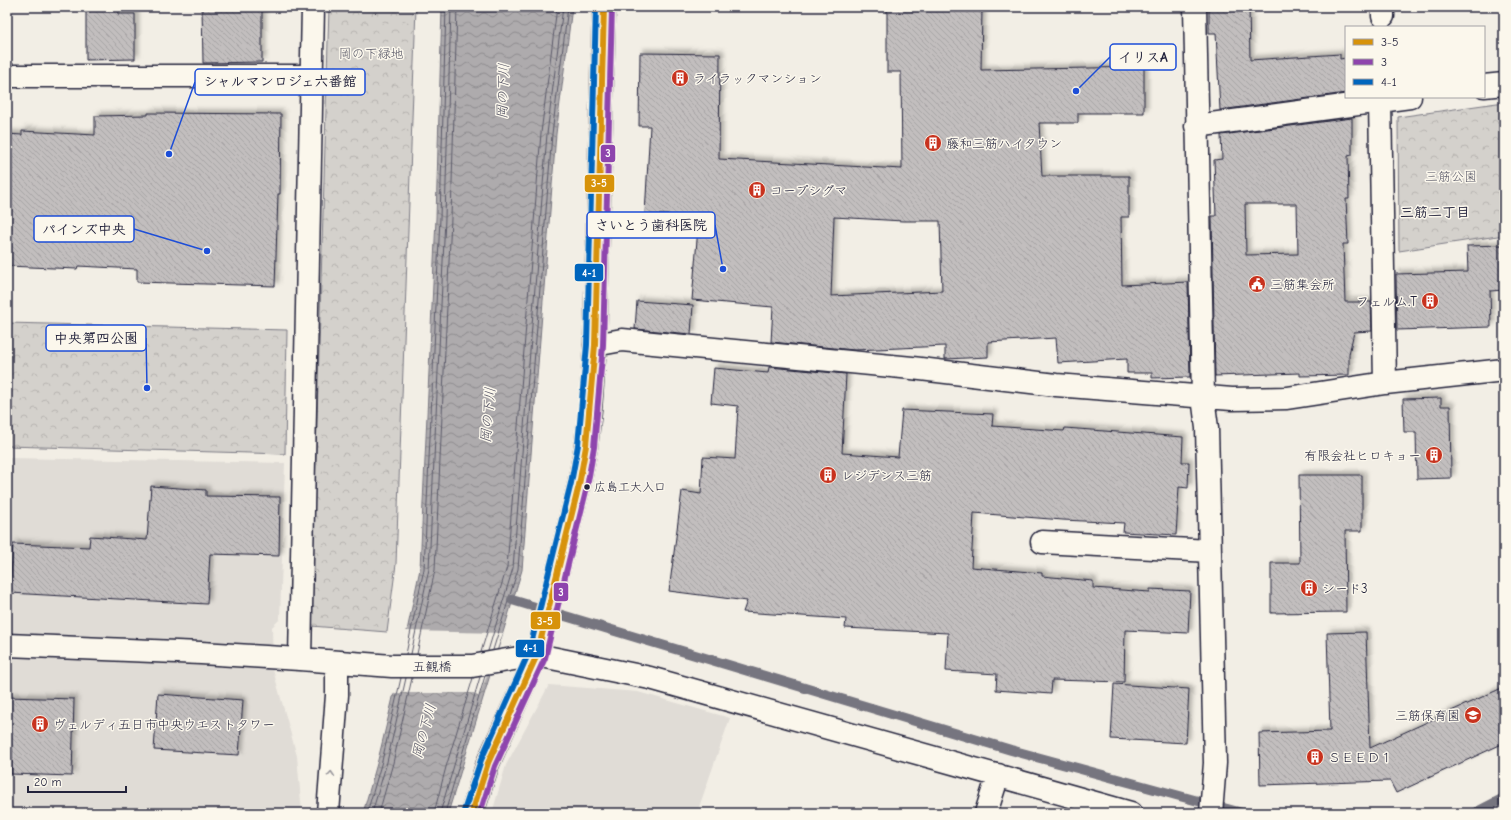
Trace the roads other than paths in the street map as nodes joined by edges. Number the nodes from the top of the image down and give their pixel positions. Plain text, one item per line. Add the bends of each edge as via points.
1 (313, 7) edge
2 (604, 7) edge
3 (1195, 7) edge
4 (7, 76) edge
5 (311, 76) junction
6 (1504, 84) edge
7 (1485, 86) edge
8 (1402, 98) edge
9 (1380, 101) junction
10 (1196, 126) junction
11 (595, 345) junction
12 (1504, 370) edge
13 (1385, 383) junction
14 (1203, 397) junction
15 (1042, 542) dead end
16 (1210, 551) junction
17 (7, 645) edge
18 (537, 655) junction
19 (300, 659) junction
20 (337, 662) junction
21 (998, 775) junction
22 (1078, 806) edge
23 (328, 813) edge
24 (472, 813) edge
25 (986, 813) edge
26 (1131, 813) edge
27 (1211, 813) edge

1 - 5 street
2 - 11 street
3 - 10 street
4 - 5 street
5 - 19 street
6 - 7 street
8 - 9 street
9 - 10 street
9 - 13 street
10 - 14 street
11 - 14 street via 622,340 912,368 1056,385
11 - 18 street via 590,410 579,485
12 - 13 street
13 - 14 street via 1287,398
14 - 16 street via 1207,428
15 - 16 street
16 - 27 street via 1215,763
17 - 19 street, 五観橋
18 - 20 street, 五観橋 via 472,666 392,666
18 - 21 street via 650,678
18 - 24 street via 488,763
19 - 20 street, 五観橋
23 -> 20 street
21 - 22 street
21 - 25 street
22 - 26 street

